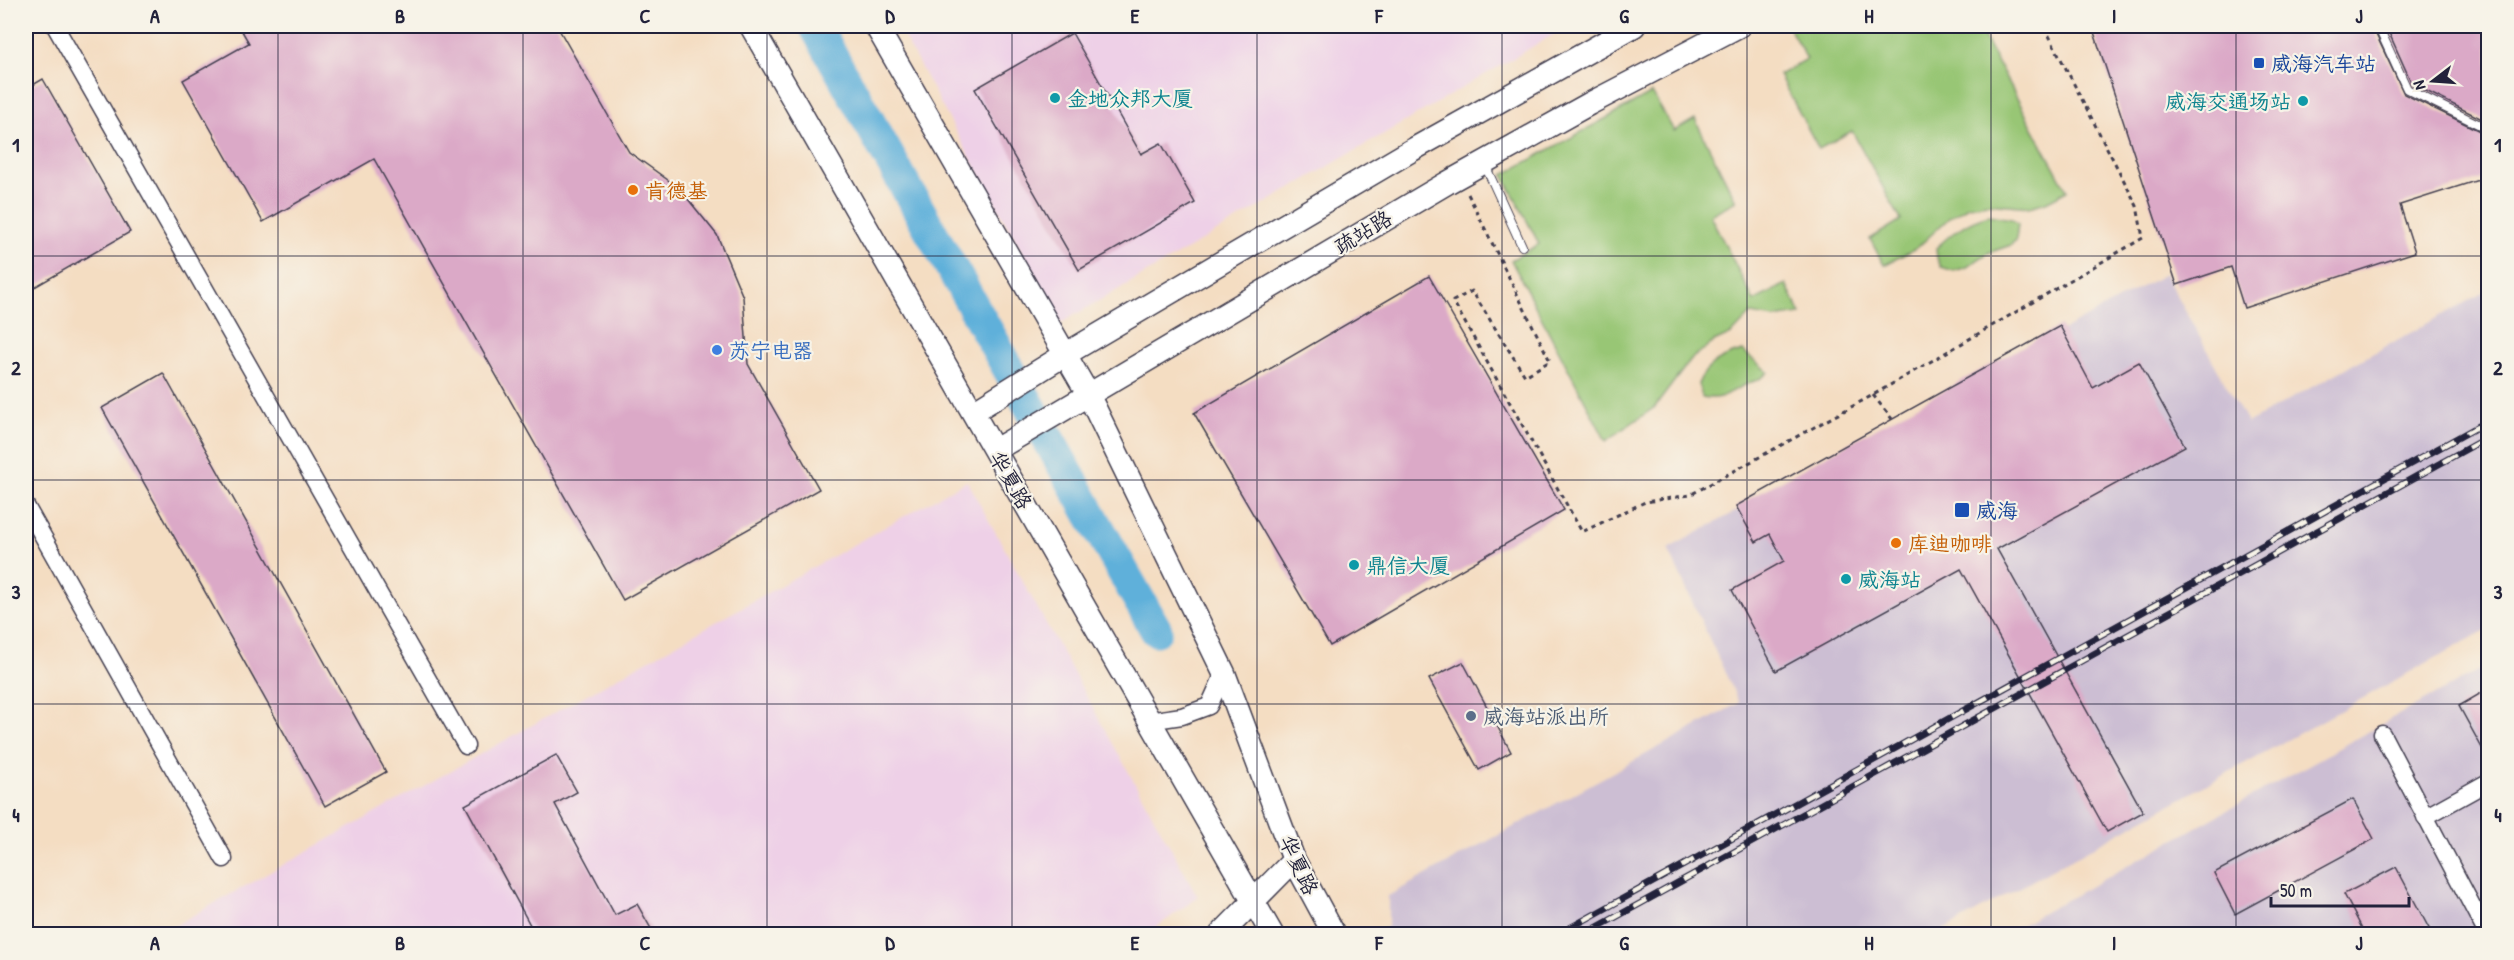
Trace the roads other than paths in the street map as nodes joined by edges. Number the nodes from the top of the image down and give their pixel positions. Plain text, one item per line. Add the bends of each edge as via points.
1 (55, 26) edge
2 (751, 26) edge
3 (876, 26) edge
4 (1624, 26) edge
5 (1634, 26) edge
6 (1739, 26) edge
7 (2380, 26) edge
8 (1604, 42) junction
9 (2488, 129) edge
10 (1484, 162) junction
11 (1522, 246) dead end
12 (1059, 358) junction
13 (1081, 398) junction
14 (979, 408) junction
15 (1002, 446) junction
16 (26, 506) edge
17 (1224, 673) junction
18 (1148, 722) junction
19 (2382, 734) dead end
20 (465, 746) dead end
21 (2488, 782) edge
22 (2425, 817) junction
23 (224, 860) dead end
24 (1294, 860) junction
25 (1255, 902) junction
26 (1221, 934) edge
27 (1272, 934) edge
28 (1334, 934) edge
29 (2487, 934) edge

1 - 20 street
2 - 14 main road, 华夏路
3 - 12 main road, 华夏路
4 - 8 street
5 - 8 main road
6 - 10 main road, 疏站路
7 - 9 lane via 2407,89
8 - 12 main road
10 - 11 lane
10 - 13 main road, 疏站路
12 - 13 main road, 华夏路
12 - 14 main road
13 - 15 main road, 疏站路
13 - 17 main road, 华夏路
14 - 15 main road, 华夏路
15 - 18 main road, 华夏路
16 - 23 street
17 - 18 street via 1209,706
17 - 24 main road, 华夏路
18 - 25 main road, 华夏路
19 - 22 street
21 - 22 street
22 - 29 street
24 - 25 main road
24 - 28 main road, 华夏路
25 - 26 main road
25 - 27 main road, 华夏路

